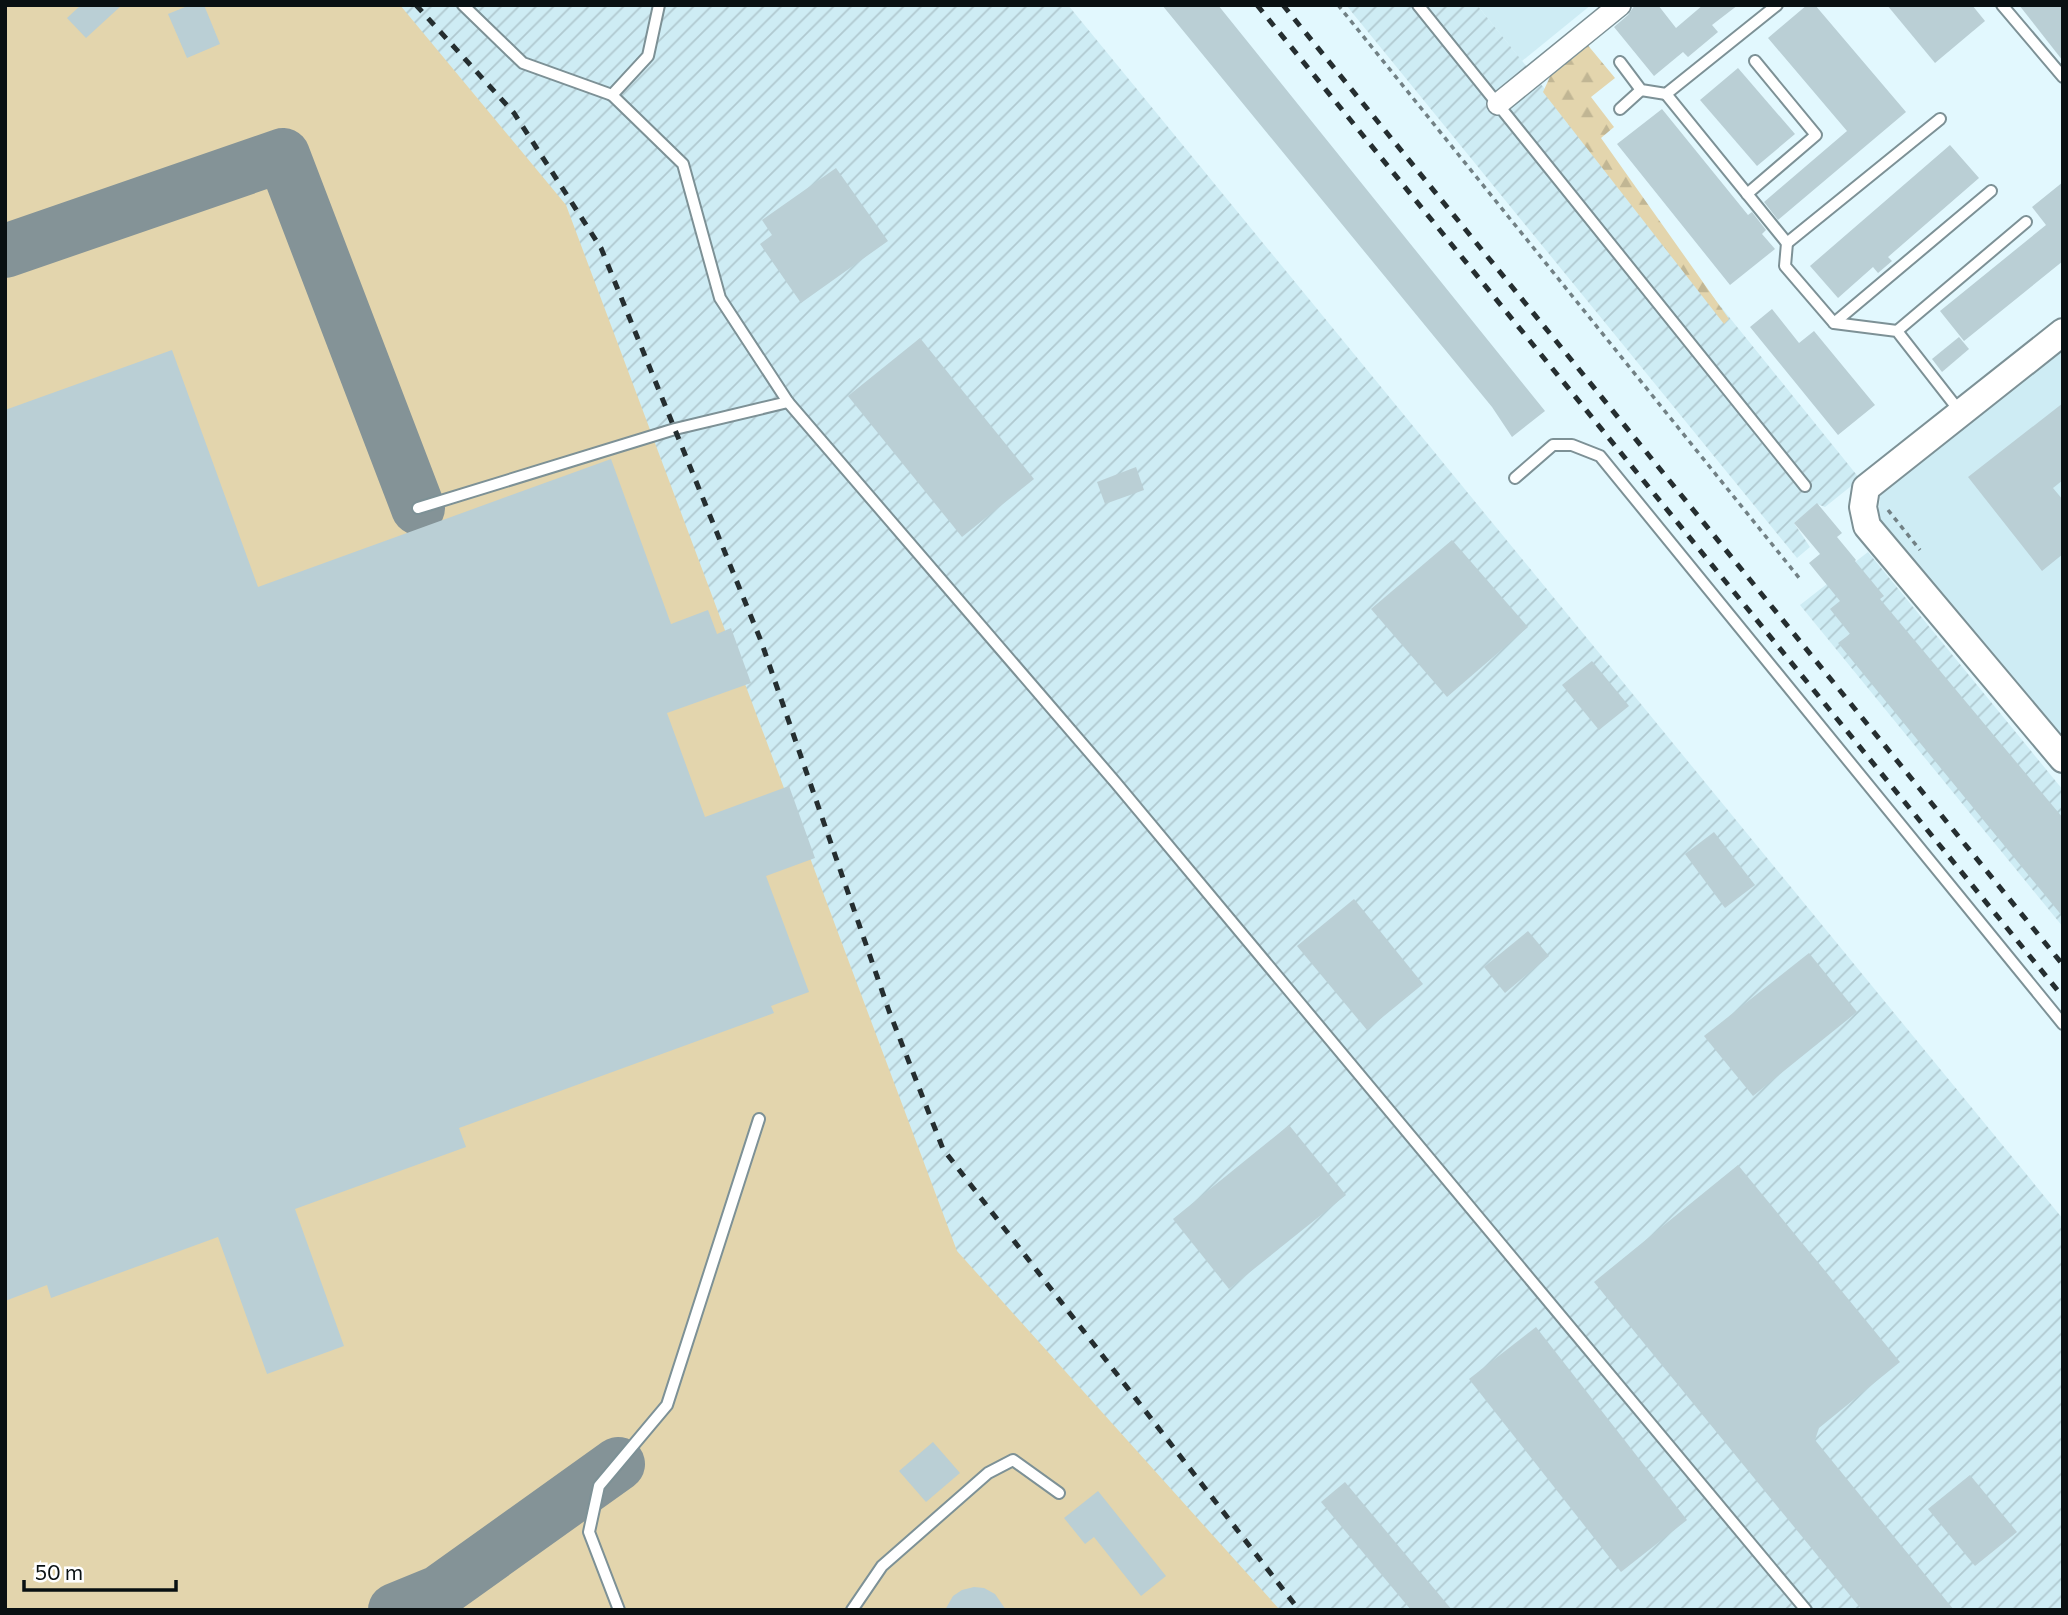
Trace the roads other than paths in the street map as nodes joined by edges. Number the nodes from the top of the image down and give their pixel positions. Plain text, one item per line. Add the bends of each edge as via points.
1 (463, 5) edge
2 (659, 5) edge
3 (1418, 5) edge
4 (1620, 5) edge
5 (1777, 5) edge
6 (2002, 5) edge
7 (1755, 61) dead end
8 (1620, 62) dead end
9 (2063, 77) edge
10 (1641, 90) junction
11 (1666, 94) junction
12 (612, 95) junction
13 (1498, 104) junction
14 (1620, 109) dead end
15 (1940, 119) dead end
16 (1991, 191) dead end
17 (1747, 194) junction
18 (2026, 222) dead end
19 (1787, 243) junction
20 (1834, 323) junction
21 (1897, 331) junction
22 (2063, 332) edge
23 (788, 402) junction
24 (1961, 414) junction
25 (1516, 478) dead end
26 (1805, 485) dead end
27 (418, 508) dead end
28 (2063, 759) edge
29 (2063, 1024) edge
30 (759, 1119) dead end
31 (1059, 1493) dead end
32 (620, 1610) edge
33 (852, 1610) edge
34 (1805, 1610) edge

1 - 12 lane via 523,63
2 - 12 lane via 648,56
3 - 13 lane
4 - 13 street
5 - 11 lane
6 - 9 lane
7 - 17 lane via 1815,135
8 - 10 lane
10 - 11 lane
10 - 14 lane
11 - 17 lane
12 - 23 lane via 683,164 720,298
13 - 26 lane
15 - 19 lane
16 - 20 lane
17 - 19 lane
18 - 21 lane
19 - 20 lane via 1784,266
20 - 21 lane
21 - 24 lane
22 - 24 street
23 - 27 lane via 675,429
23 - 34 lane via 1116,783
24 - 28 street via 1866,488 1867,526
25 - 29 lane via 1553,445 1572,445 1601,456
30 - 32 lane via 667,1405 599,1486 589,1532
31 - 33 lane via 1013,1460 988,1473 882,1566

